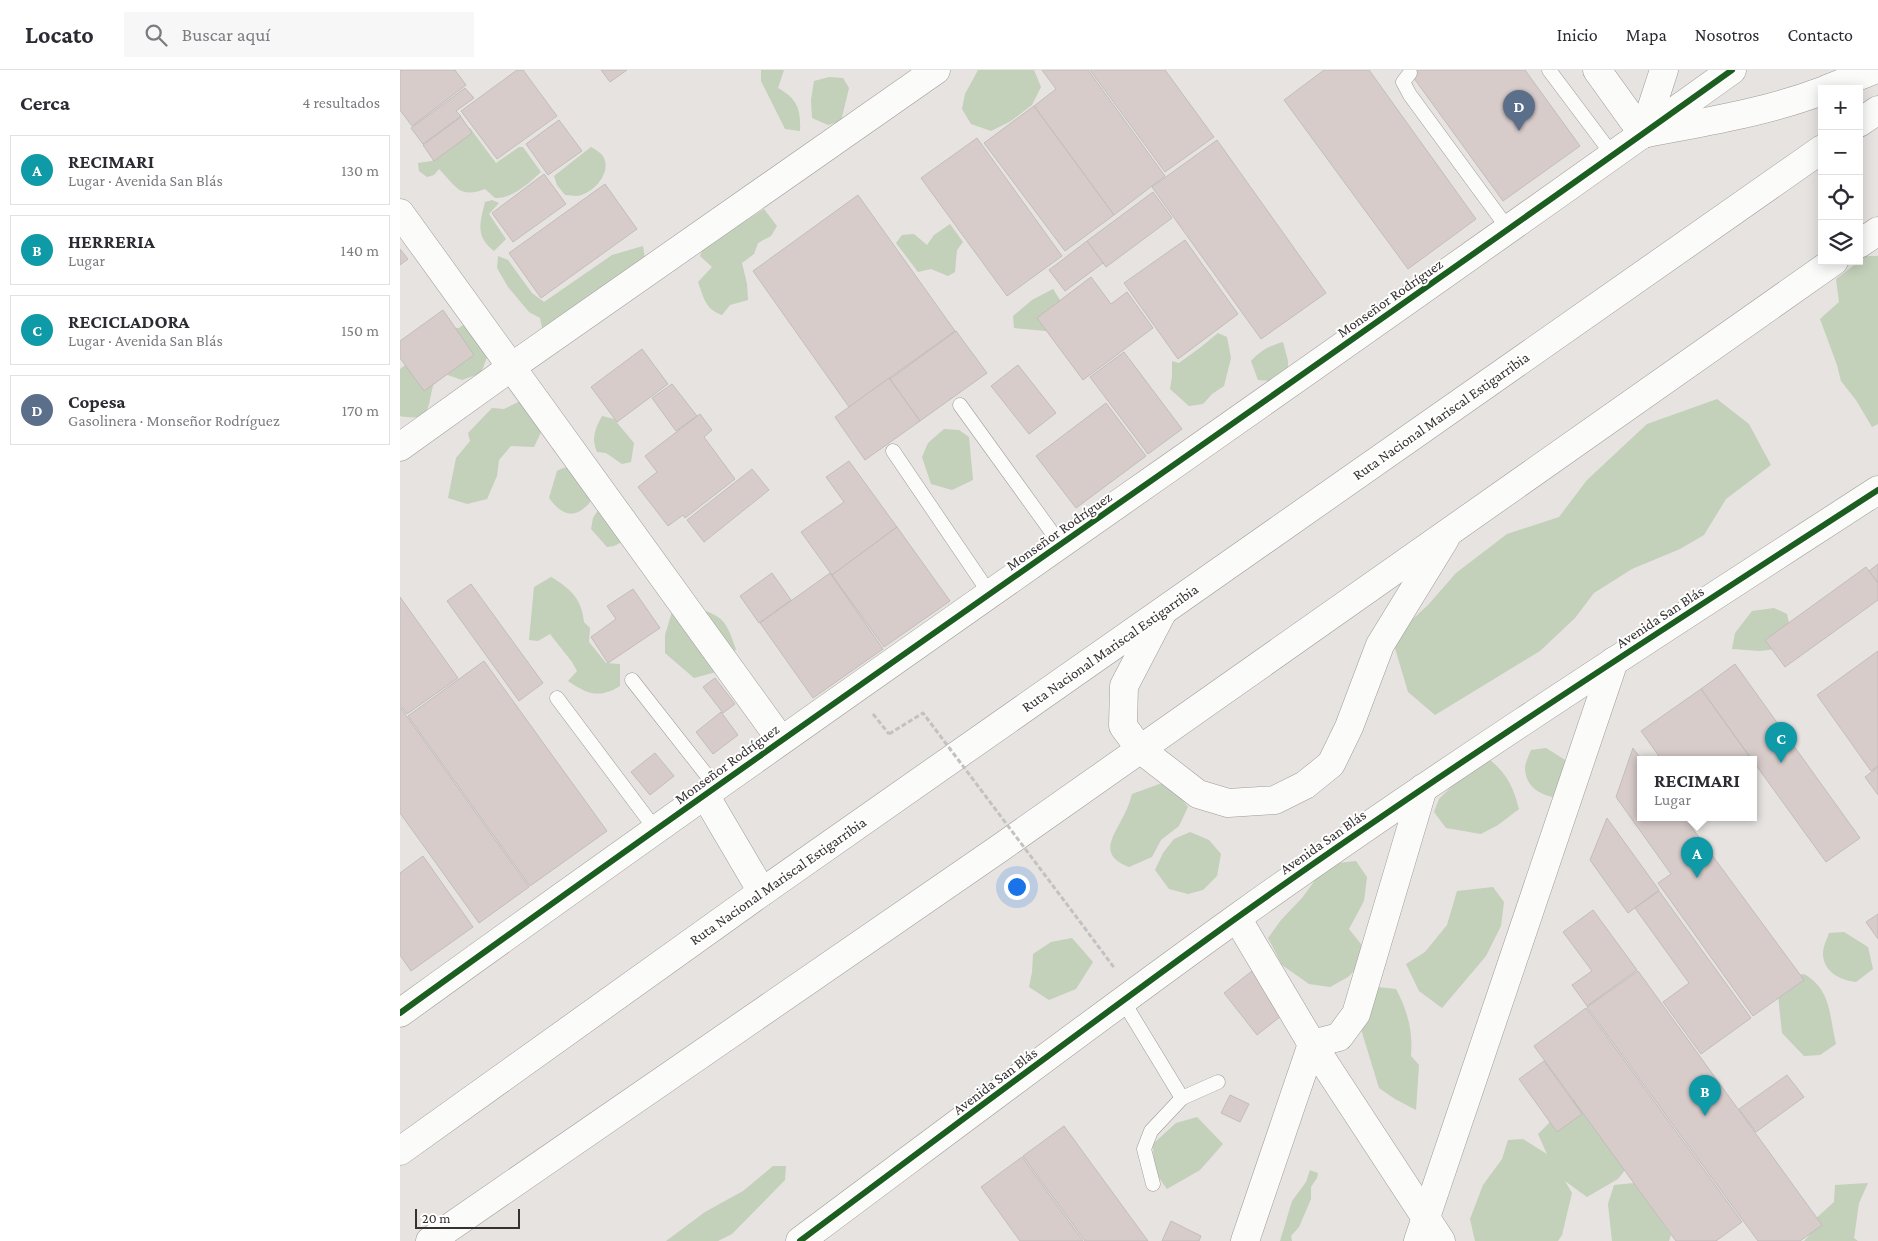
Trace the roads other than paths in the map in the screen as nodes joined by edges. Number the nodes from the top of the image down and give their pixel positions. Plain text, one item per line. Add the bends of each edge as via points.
1 (936, 70) edge
2 (1549, 70) edge
3 (1597, 70) edge
4 (1664, 70) edge
5 (1732, 70) edge
6 (1874, 70) edge
7 (1410, 73) dead end
8 (1837, 85) edge
9 (1818, 92) edge
10 (1878, 110) edge
11 (1863, 120) edge
12 (1643, 134) junction
13 (1818, 152) edge
14 (1612, 154) junction
15 (400, 213) edge
16 (1509, 230) junction
17 (1878, 231) edge
18 (1863, 241) edge
19 (1828, 265) edge
20 (510, 368) junction
21 (960, 406) dead end
22 (400, 447) edge
23 (893, 451) dead end
24 (1878, 490) edge
25 (1450, 531) junction
26 (1061, 545) junction
27 (990, 594) junction
28 (1164, 610) junction
29 (1614, 662) junction
30 (632, 680) dead end
31 (557, 698) dead end
32 (781, 740) junction
33 (1140, 749) junction
34 (1423, 788) junction
35 (710, 791) junction
36 (656, 830) junction
37 (762, 892) junction
38 (1237, 918) junction
39 (1128, 997) junction
40 (400, 1012) edge
41 (1312, 1044) junction
42 (1218, 1082) dead end
43 (1182, 1098) junction
44 (400, 1151) edge
45 (1153, 1184) dead end
46 (1428, 1234) edge
47 (430, 1241) edge
48 (800, 1241) edge
49 (1245, 1241) edge

1 - 20 main road
2 - 14 lane
3 - 12 main road
4 - 12 main road
5 - 12 main road, Monseñor Rodríguez
6 - 8 main road
7 - 16 lane via 1403,82 1410,95
9 - 12 main road via 1758,111
10 - 11 main road
12 - 14 main road, Monseñor Rodríguez
13 - 28 main road, Ruta Nacional Mariscal Estigarribia
14 - 16 main road, Monseñor Rodríguez
15 - 20 main road
16 - 26 main road, Monseñor Rodríguez
17 - 18 main road
19 - 25 main road
20 - 22 main road
20 - 32 main road
21 - 26 lane
23 - 27 lane
24 - 29 main road, Avenida San Blás
25 - 33 main road
25 - 33 main road via 1380,645 1349,727 1331,764 1305,785 1275,800 1228,803 1198,794
26 - 27 main road, Monseñor Rodríguez
27 - 32 main road, Monseñor Rodríguez
28 - 33 main road via 1124,686 1123,726
28 - 37 main road, Ruta Nacional Mariscal Estigarribia
29 - 34 main road, Avenida San Blás
29 - 46 main road
30 - 35 lane
31 - 36 lane
32 - 35 main road, Monseñor Rodríguez
33 - 47 main road
34 - 38 main road, Avenida San Blás
34 - 41 main road via 1356,1014 1339,1037
35 - 36 main road, Monseñor Rodríguez
35 - 37 main road
36 - 40 main road, Monseñor Rodríguez
37 - 44 main road, Ruta Nacional Mariscal Estigarribia
38 - 39 main road, Avenida San Blás
38 - 41 main road
39 - 43 lane
39 - 48 main road, Avenida San Blás
41 - 46 main road
41 - 49 main road
42 - 43 lane
43 - 45 lane via 1151,1131 1144,1149

